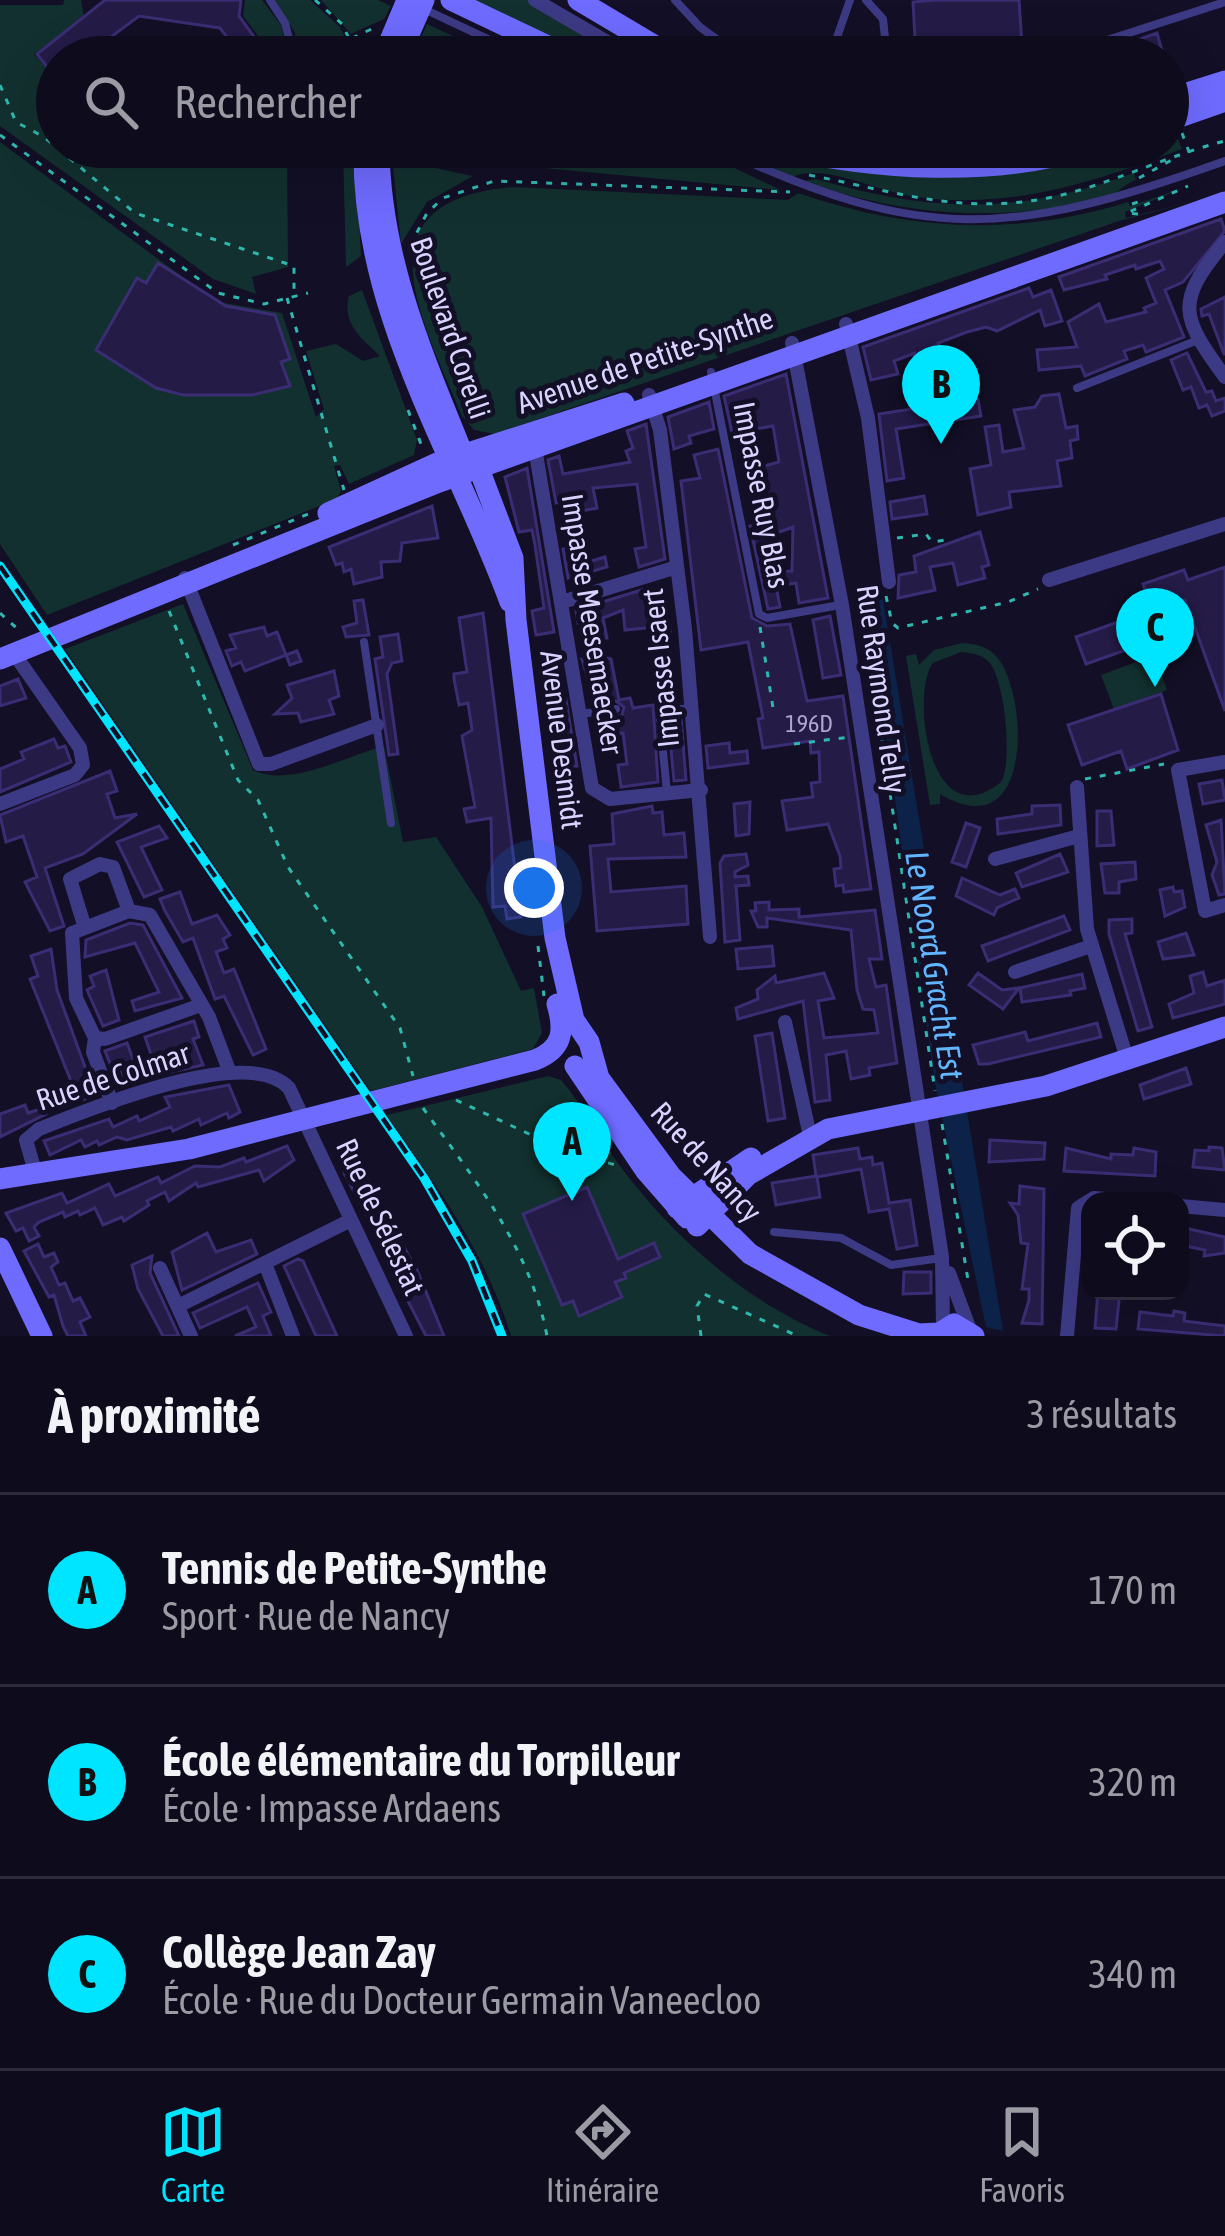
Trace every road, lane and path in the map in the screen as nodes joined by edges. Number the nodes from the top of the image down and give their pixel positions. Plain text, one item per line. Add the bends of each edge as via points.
1 (270, 0) edge
2 (315, 0) edge
3 (406, 0) edge
4 (424, 0) edge
5 (451, 0) edge
6 (535, 0) edge
7 (574, 0) edge
8 (675, 0) edge
9 (850, 0) edge
10 (866, 0) edge
11 (1225, 2) edge
12 (399, 26) junction
13 (288, 36) edge
14 (348, 36) edge
15 (362, 36) edge
16 (394, 36) edge
17 (399, 36) edge
18 (482, 36) edge
19 (527, 36) edge
20 (597, 36) edge
21 (622, 36) edge
22 (637, 36) edge
23 (712, 36) edge
24 (837, 36) edge
25 (885, 36) edge
26 (1120, 36) edge
27 (1225, 80) edge
28 (0, 85) edge
29 (1189, 92) edge
30 (1225, 101) edge
31 (1189, 114) edge
32 (36, 132) edge
33 (0, 135) edge
34 (1225, 141) edge
35 (1189, 151) edge
36 (1189, 153) edge
37 (1192, 160) dead end
38 (36, 161) edge
39 (1225, 161) edge
40 (46, 168) edge
41 (82, 168) edge
42 (365, 168) edge
43 (380, 168) edge
44 (763, 168) edge
45 (1139, 168) edge
46 (1163, 168) edge
47 (800, 178) dead end
48 (1139, 179) dead end
49 (1188, 186) dead end
50 (791, 191) dead end
51 (1224, 202) edge
52 (1171, 205) dead end
53 (1225, 242) edge
54 (404, 254) dead end
55 (308, 293) dead end
56 (291, 297) junction
57 (848, 328) junction
58 (1198, 340) junction
59 (794, 348) junction
60 (1225, 377) edge
61 (713, 378) junction
62 (1077, 388) dead end
63 (403, 397) dead end
64 (651, 400) junction
65 (535, 448) junction
66 (423, 457) dead end
67 (464, 467) junction
68 (357, 485) dead end
69 (317, 510) dead end
70 (1225, 524) edge
71 (952, 539) dead end
72 (884, 540) junction
73 (227, 549) dead end
74 (676, 567) junction
75 (1049, 580) joint
76 (186, 582) junction
77 (889, 582) joint
78 (163, 596) junction
79 (861, 601) dead end
80 (562, 602) junction
81 (842, 604) junction
82 (0, 613) edge
83 (110, 613) junction
84 (762, 617) junction
85 (364, 642) dead end
86 (14, 652) edge
87 (693, 708) junction
88 (616, 709) dead end
89 (580, 714) junction
90 (774, 714) dead end
91 (377, 725) junction
92 (861, 736) junction
93 (794, 744) dead end
94 (1180, 761) dead end
95 (1225, 762) edge
96 (1077, 787) joint
97 (701, 790) junction
98 (667, 793) junction
99 (0, 804) edge
100 (391, 823) dead end
101 (1079, 836) junction
102 (995, 859) dead end
103 (1225, 905) edge
104 (129, 910) junction
105 (85, 926) junction
106 (710, 937) dead end
107 (546, 938) junction
108 (1091, 946) junction
109 (1015, 972) dead end
110 (201, 1005) junction
111 (545, 1008) dead end
112 (785, 1022) dead end
113 (1225, 1027) edge
114 (95, 1038) junction
115 (572, 1050) junction
116 (1127, 1058) junction
117 (230, 1073) junction
118 (425, 1093) junction
119 (926, 1102) junction
120 (112, 1103) junction
121 (304, 1121) junction
122 (808, 1131) junction
123 (645, 1170) junction
124 (36, 1174) junction
125 (0, 1179) edge
126 (683, 1202) junction
127 (1081, 1206) edge
128 (1189, 1207) edge
129 (1225, 1210) edge
130 (351, 1220) junction
131 (702, 1222) junction
132 (774, 1232) dead end
133 (0, 1248) edge
134 (943, 1257) junction
135 (266, 1266) junction
136 (160, 1268) dead end
137 (970, 1295) dead end
138 (178, 1306) junction
139 (939, 1332) edge
140 (972, 1333) edge
141 (42, 1336) edge
142 (191, 1336) edge
143 (293, 1336) edge
144 (406, 1336) edge
145 (547, 1336) edge
146 (701, 1336) edge
147 (799, 1336) edge
148 (881, 1336) edge
149 (1067, 1336) edge

1 - 13 lane
2 - 14 path
3 - 12 main road
3 - 18 lane
4 - 12 main road
5 - 19 main road
6 - 20 street
7 - 21 street
7 - 22 main road
8 - 23 lane
9 - 24 lane
10 - 25 lane via 883,19
11 - 26 lane
12 - 15 path
12 - 16 main road
12 - 17 main road
27 - 29 main road
28 - 32 path via 16,122
30 - 31 main road
33 - 38 path
34 - 35 path
36 - 37 path
39 - 44 lane via 1089,207 956,220 826,196
40 - 56 path via 218,293 258,304
41 - 56 path via 135,213 294,266
42 - 67 main road, Boulevard Corelli via 382,289
43 - 67 main road, Boulevard Corelli via 399,289
45 - 47 path via 1018,202 919,201
46 - 48 path
49 - 52 path via 1127,213
50 - 54 path via 494,181 437,202
51 - 57 main road, Avenue de Petite-Synthe
53 - 58 street via 1189,291
55 - 56 path
56 - 68 path via 344,497
57 - 59 main road, Avenue de Petite-Synthe
57 - 72 street
58 - 60 street
58 - 62 lane
59 - 61 main road, Avenue de Petite-Synthe
59 - 81 street, Rue Raymond Telly
61 - 64 main road, Avenue de Petite-Synthe
61 - 84 lane, Impasse Ruy Blas
63 - 66 path
64 - 65 main road, Avenue de Petite-Synthe
64 - 67 main road, Avenue de Petite-Synthe
64 - 74 street, Impasse Isaert
65 - 67 main road, Avenue de Petite-Synthe
65 - 80 street, Impasse Meesemaecker
67 - 76 main road, Avenue de Petite-Synthe
67 - 107 main road, Avenue Desmidt via 513,558
69 - 73 path
70 - 75 street
71 - 72 path
72 - 77 street
74 - 80 street
74 - 87 street, Impasse Isaert
75 - 77 path via 1017,599 898,628
76 - 78 main road, Avenue de Petite-Synthe
76 - 83 main road, Avenue de Petite-Synthe
76 - 91 street via 260,764
78 - 83 main road, Avenue de Petite-Synthe
78 - 118 path via 238,780 400,1028
79 - 119 path
80 - 89 street, Impasse Meesemaecker
81 - 84 lane, Impasse Ruy Blas
81 - 92 street, Rue Raymond Telly
82 - 86 path
83 - 86 main road, Avenue de Petite-Synthe
84 - 90 path
85 - 91 lane
86 - 99 street via 83,765
87 - 97 street, Impasse Isaert
87 - 98 lane via 659,711
88 - 89 lane
89 - 98 street, Impasse Meesemaecker via 590,784 610,799
91 - 100 lane
92 - 93 path
92 - 119 street, Rue Raymond Telly
94 - 96 path
95 - 103 street via 1178,770 1205,911
96 - 101 street
97 - 98 street
97 - 106 street, Impasse Isaert
101 - 102 street
101 - 108 street
104 - 105 street
104 - 105 street via 112,867 100,864 70,879
104 - 110 street via 150,915
105 - 114 street via 72,933 70,946 76,998
107 - 111 path
107 - 115 main road, Avenue Desmidt
108 - 109 street
108 - 116 street
110 - 114 street
110 - 117 street
112 - 122 street
113 - 116 main road
114 - 120 street
115 - 118 main road
115 - 123 main road, Rue de Nancy
115 - 126 main road, Rue de Nancy
116 - 119 main road
117 - 120 street, Rue de Colmar
117 - 121 street, Rue de Colmar via 283,1081
118 - 121 main road
118 - 123 path via 566,1151
118 - 145 path via 497,1210
119 - 122 main road via 854,1110
119 - 134 street, Rue Raymond Telly
119 - 137 path
120 - 124 street, Rue de Colmar via 26,1140
121 - 124 main road
121 - 130 street, Rue de Sélestat
122 - 126 main road
122 - 131 main road via 741,1179
123 - 126 main road, Rue de Nancy
124 - 125 main road
126 - 131 main road, Rue de Nancy
127 - 149 street
128 - 129 street
130 - 135 street via 278,1252
130 - 144 street, Rue de Sélestat
131 - 139 main road, Rue de Nancy via 828,1301 914,1333
131 - 148 main road, Rue de Nancy via 797,1298
132 - 134 lane via 841,1238 891,1264
133 - 141 main road
134 - 139 street, Rue Raymond Telly
134 - 140 street, Rue Raymond Telly
135 - 138 street
135 - 143 street
136 - 138 street
138 - 142 street
139 - 140 main road, Rue de Nancy via 956,1324
146 - 147 path via 697,1306 704,1294

